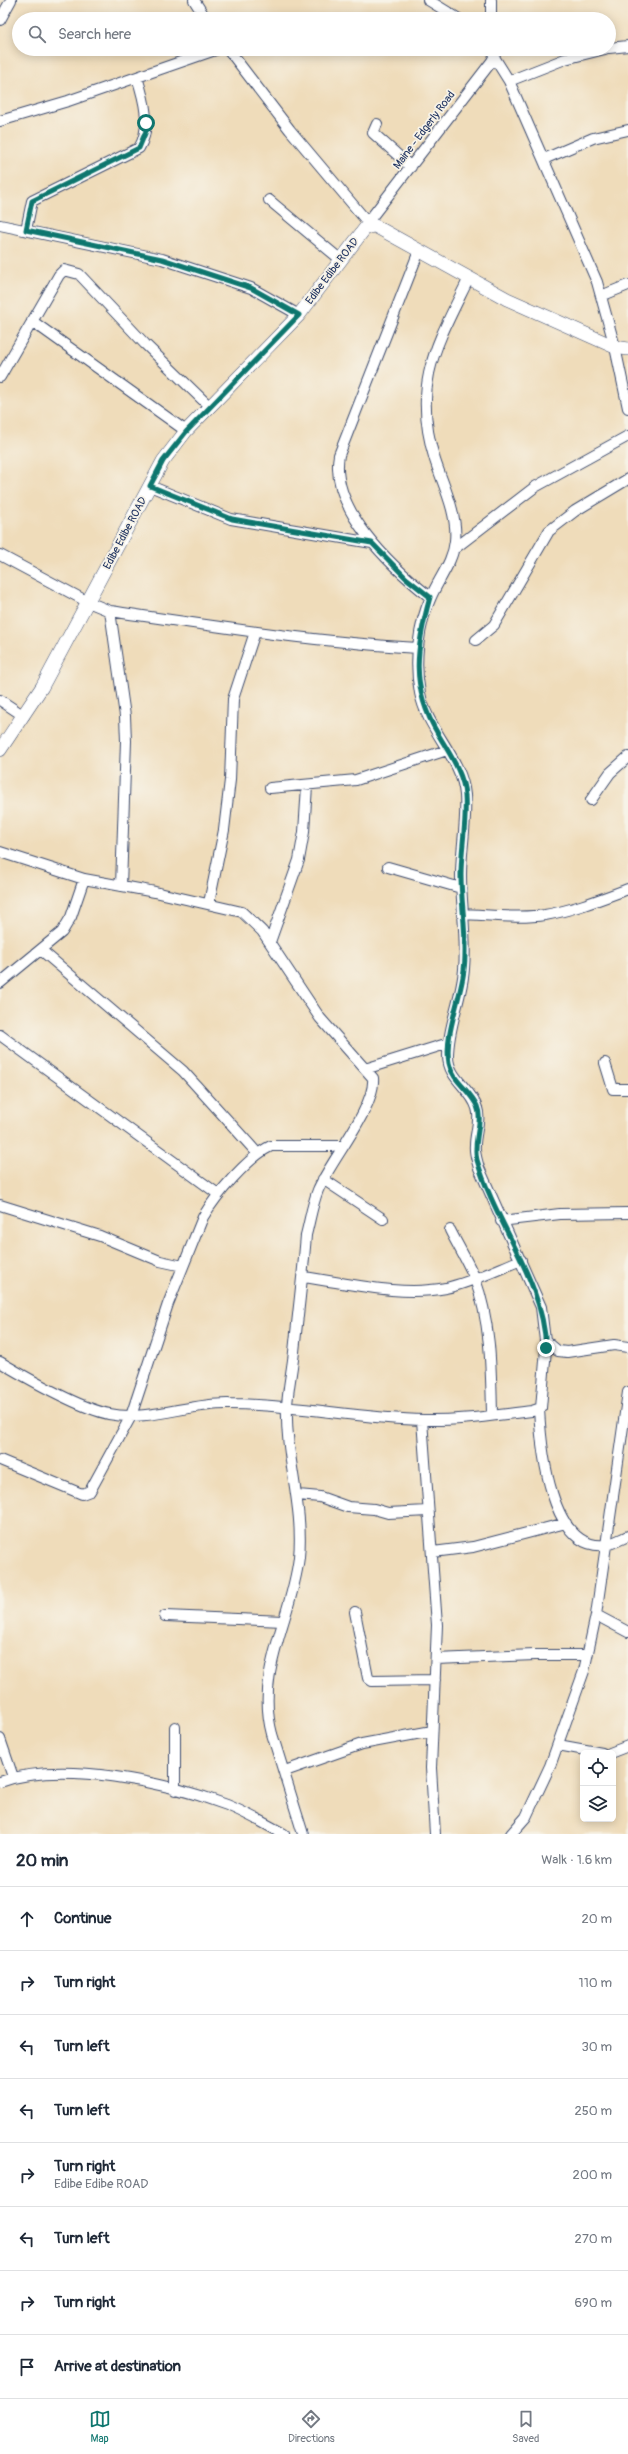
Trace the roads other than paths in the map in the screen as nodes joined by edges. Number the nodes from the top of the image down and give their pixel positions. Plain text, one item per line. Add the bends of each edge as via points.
1 (11, 0) edge
2 (194, 0) edge
3 (428, 0) edge
4 (491, 0) edge
5 (202, 12) edge
6 (448, 12) edge
7 (491, 12) edge
8 (0, 20) edge
9 (628, 46) edge
10 (616, 47) edge
11 (198, 56) edge
12 (233, 56) edge
13 (492, 56) edge
14 (496, 56) edge
15 (577, 56) edge
16 (137, 77) junction
17 (509, 81) junction
18 (0, 121) edge
19 (377, 124) dead end
20 (628, 130) edge
21 (544, 159) junction
22 (411, 166) junction
23 (269, 200) dead end
24 (368, 224) junction
25 (0, 225) edge
26 (26, 230) junction
27 (419, 251) junction
28 (341, 260) junction
29 (469, 278) junction
30 (628, 285) edge
31 (601, 296) junction
32 (299, 315) junction
33 (32, 322) junction
34 (615, 347) junction
35 (628, 350) edge
36 (0, 377) edge
37 (210, 407) junction
38 (628, 408) edge
39 (186, 432) junction
40 (628, 436) edge
41 (628, 479) edge
42 (150, 486) junction
43 (372, 543) junction
44 (454, 549) junction
45 (0, 555) edge
46 (430, 597) junction
47 (88, 602) junction
48 (110, 611) junction
49 (255, 632) junction
50 (476, 640) dead end
51 (418, 648) junction
52 (0, 700) edge
53 (24, 716) junction
54 (0, 750) edge
55 (448, 750) junction
56 (628, 757) edge
57 (307, 786) junction
58 (270, 788) dead end
59 (591, 800) dead end
60 (0, 852) edge
61 (388, 866) dead end
62 (84, 879) junction
63 (121, 886) junction
64 (461, 888) junction
65 (628, 889) edge
66 (209, 903) junction
67 (462, 914) junction
68 (270, 942) junction
69 (41, 950) junction
70 (0, 983) edge
71 (0, 1035) edge
72 (449, 1043) junction
73 (606, 1063) dead end
74 (365, 1069) junction
75 (628, 1089) edge
76 (343, 1146) junction
77 (258, 1154) junction
78 (323, 1179) junction
79 (218, 1194) junction
80 (0, 1205) edge
81 (628, 1213) edge
82 (383, 1219) dead end
83 (502, 1222) junction
84 (450, 1230) dead end
85 (521, 1260) junction
86 (183, 1266) junction
87 (303, 1277) junction
88 (475, 1279) junction
89 (546, 1341) junction
90 (628, 1347) edge
91 (0, 1362) edge
92 (628, 1392) edge
93 (287, 1407) junction
94 (539, 1409) junction
95 (492, 1415) junction
96 (131, 1416) junction
97 (422, 1420) junction
98 (0, 1460) edge
99 (298, 1495) junction
100 (428, 1512) junction
101 (566, 1523) junction
102 (628, 1536) edge
103 (606, 1545) junction
104 (433, 1552) junction
105 (356, 1612) dead end
106 (596, 1615) junction
107 (164, 1616) dead end
108 (283, 1621) junction
109 (628, 1632) edge
110 (587, 1655) junction
111 (436, 1659) junction
112 (435, 1680) junction
113 (175, 1727) dead end
114 (432, 1731) junction
115 (0, 1739) edge
116 (558, 1745) junction
117 (627, 1749) edge
118 (586, 1750) edge
119 (616, 1752) edge
120 (285, 1771) junction
121 (13, 1777) junction
122 (0, 1782) edge
123 (175, 1790) junction
124 (284, 1834) edge
125 (303, 1834) edge
126 (435, 1834) edge
127 (511, 1834) edge

1 - 8 street
2 - 5 street
3 - 6 street
4 - 7 street
9 - 10 street
11 - 16 street
12 - 24 street via 290,130
13 - 22 street, Maine - Edgerly Road
14 - 17 street
15 - 17 street
16 - 18 street
16 - 26 street via 143,94 146,123 146,131 139,148 32,201
17 - 21 street
19 - 22 street via 374,133
20 - 21 street via 593,138
21 - 31 street
22 - 24 street, Maine - Edgerly Road
23 - 28 street
24 - 27 main road
24 - 28 main road, Edibe Edibe ROAD
25 - 26 street
26 - 32 street via 162,259 251,288
27 - 29 main road
27 - 43 street via 338,463 339,483 343,496
28 - 32 main road, Edibe Edibe ROAD
29 - 34 main road
29 - 44 street via 440,339 424,397 427,430 454,521
30 - 31 street
31 - 34 street
32 - 37 main road, Edibe Edibe ROAD
33 - 36 street
33 - 37 street via 59,275 64,270 79,274 145,344
33 - 39 street
34 - 35 main road
34 - 38 street
37 - 39 main road, Edibe Edibe ROAD
39 - 42 main road, Edibe Edibe ROAD via 163,461
40 - 44 street via 536,486
41 - 50 street via 549,531 494,625
42 - 43 street via 232,519
42 - 47 main road, Edibe Edibe ROAD
43 - 46 street via 406,578
44 - 46 street
45 - 47 street
46 - 51 street
47 - 48 street
47 - 53 main road, Edibe Edibe ROAD
48 - 49 street
48 - 63 street via 125,716
49 - 51 street
49 - 66 street via 233,699 230,780 224,830
51 - 55 street via 420,694 432,724
52 - 53 street
53 - 54 main road, Edibe Edibe ROAD
55 - 57 street via 356,780
55 - 64 street via 464,784 465,794
56 - 59 street via 610,774
57 - 58 street
57 - 68 street via 299,860
60 - 62 street
61 - 64 street
62 - 63 street
62 - 69 street via 72,917 62,932
63 - 66 street
64 - 67 street
65 - 67 street via 545,915 514,917
66 - 68 street via 242,912 252,919
67 - 72 street via 465,966
68 - 74 street via 320,1018
69 - 70 street via 17,966
69 - 77 street via 183,1071
71 - 79 street
72 - 74 street
72 - 83 street via 449,1065 453,1076 477,1106 479,1115 476,1156
73 - 75 street via 613,1089
74 - 76 street via 373,1078 372,1092
76 - 77 street via 284,1144 271,1146
76 - 78 street
77 - 79 street
78 - 82 street
78 - 87 street via 312,1208 306,1235
79 - 86 street via 203,1217
80 - 86 street via 100,1236 160,1260
81 - 83 street via 560,1214
83 - 85 street
84 - 88 street
85 - 88 street
85 - 89 street via 541,1307
86 - 96 street
87 - 88 street via 411,1290 446,1288
87 - 93 street
88 - 95 street via 490,1342
89 - 90 street via 558,1351 567,1352 614,1345
89 - 94 street
91 - 96 street via 98,1410
92 - 103 street
93 - 96 street via 227,1404
93 - 97 street
93 - 99 street via 290,1450
94 - 95 street
94 - 101 street via 543,1463
95 - 97 street
96 - 98 street via 90,1491 86,1493
97 - 100 street
99 - 100 street via 320,1497 348,1507 388,1513
99 - 108 street via 298,1558
100 - 104 street
101 - 103 street via 580,1539
101 - 104 street via 473,1547
102 - 103 street
103 - 106 street
104 - 111 street
105 - 112 street via 368,1678 372,1681
106 - 109 street
106 - 110 street
107 - 108 street
108 - 120 street via 269,1668 266,1698 267,1718
110 - 111 street via 535,1654
110 - 116 street
111 - 112 street
112 - 114 street
113 - 123 street
114 - 120 street via 362,1744
114 - 126 street
115 - 121 street
116 - 118 street
116 - 127 street via 532,1806
117 - 119 street
120 - 125 street
121 - 122 street
121 - 123 street via 36,1773 83,1774
123 - 124 street via 227,1805

